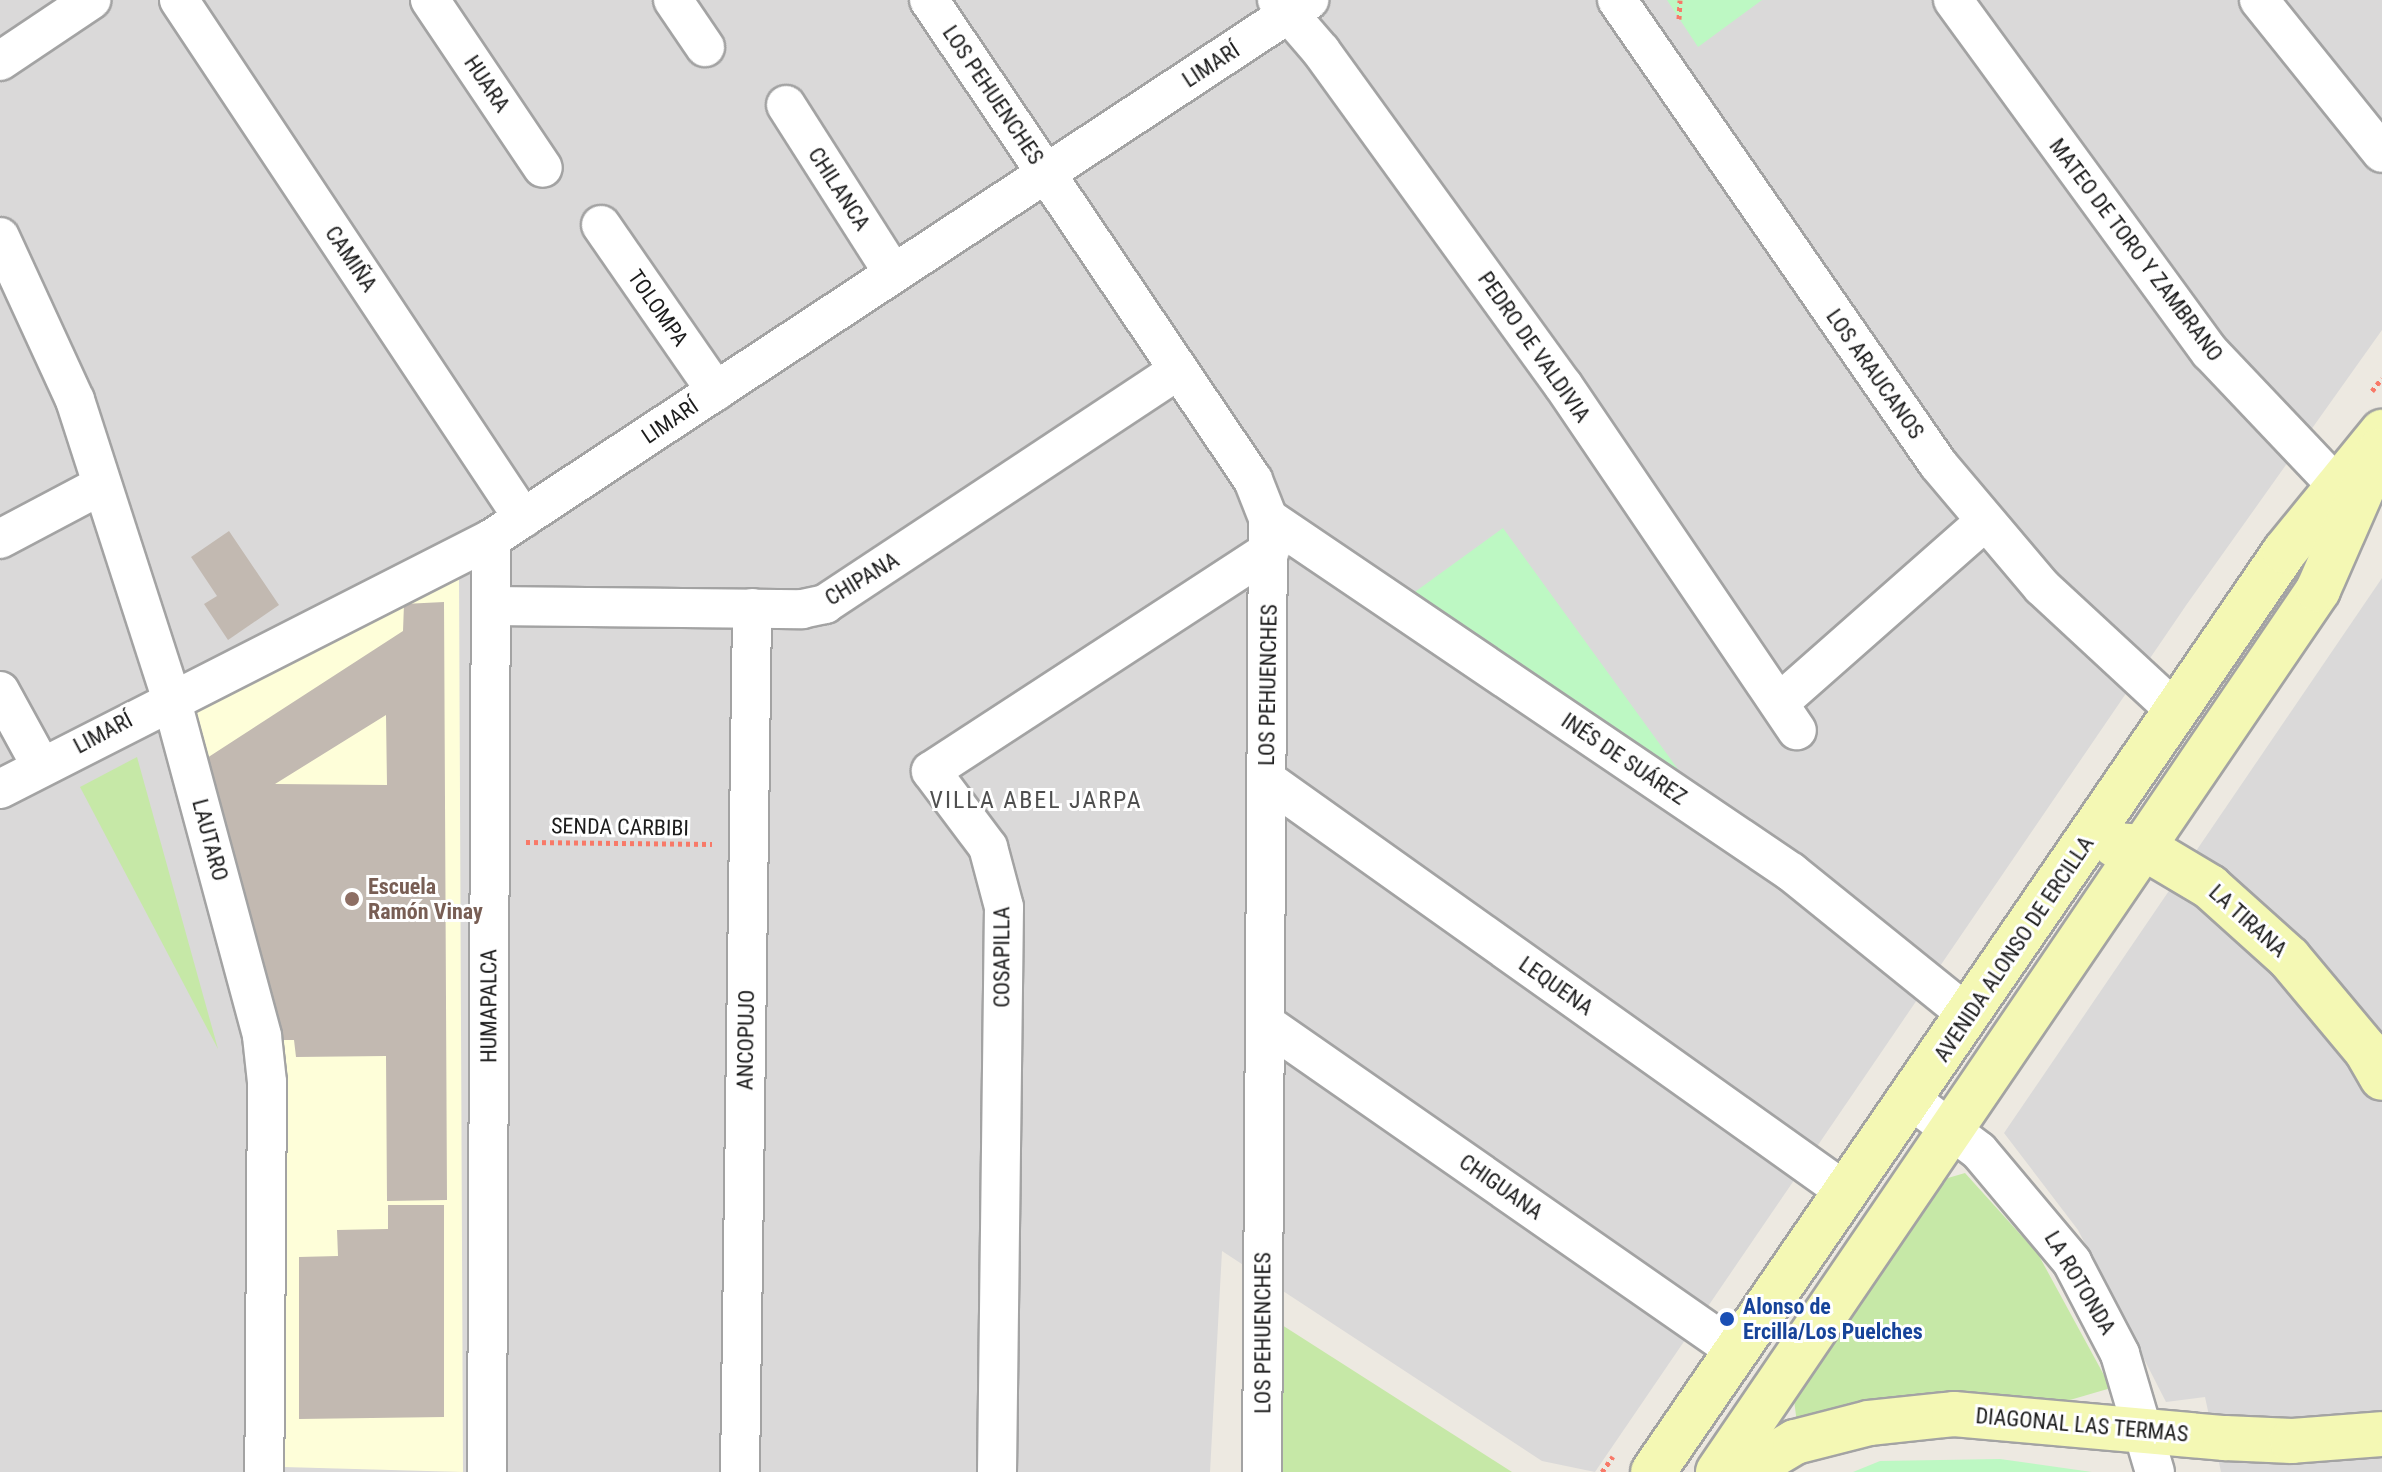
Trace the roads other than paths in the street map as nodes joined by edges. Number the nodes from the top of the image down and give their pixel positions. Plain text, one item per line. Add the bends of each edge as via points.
1 (91, 0) edge
2 (179, 0) edge
3 (430, 0) edge
4 (673, 0) edge
5 (929, 0) edge
6 (1617, 0) edge
7 (1953, 0) edge
8 (2259, 0) edge
9 (1292, 5) edge
10 (705, 47) dead end
11 (0, 61) edge
12 (786, 105) dead end
13 (2382, 153) edge
14 (543, 168) dead end
15 (1045, 173) junction
16 (601, 225) dead end
17 (5, 260) edge
18 (893, 273) junction
19 (1178, 370) junction
20 (716, 391) junction
21 (2382, 432) edge
22 (2382, 445) edge
23 (102, 485) junction
24 (2336, 485) junction
25 (523, 518) junction
26 (1984, 522) junction
27 (1269, 534) junction
28 (0, 539) edge
29 (491, 539) junction
30 (491, 606) junction
31 (752, 608) junction
32 (0, 691) edge
33 (171, 698) junction
34 (2176, 711) junction
35 (41, 766) junction
36 (1267, 780) junction
37 (0, 789) edge
38 (2143, 847) junction
39 (2071, 866) junction
40 (1968, 1015) junction
41 (1265, 1023) junction
42 (2377, 1058) edge
43 (1910, 1099) junction
44 (1952, 1129) junction
45 (1846, 1192) junction
46 (1736, 1351) junction
47 (2145, 1430) junction
48 (2382, 1434) edge
49 (264, 1472) edge
50 (487, 1472) edge
51 (740, 1472) edge
52 (997, 1472) edge
53 (1262, 1472) edge
54 (1653, 1472) edge
55 (1718, 1472) edge
56 (1745, 1472) edge
57 (2155, 1472) edge

1 - 11 street
2 - 25 street, CAMIÑA
3 - 14 street, HUARA
4 - 10 street
5 - 15 street, LOS PEHUENCHES
6 - 26 street, LOS ARAUCANOS via 1894,404
7 - 24 street, MATEO DE TORO Y ZAMBRANO via 2210,352
8 - 13 street
9 - 15 street, LIMARÍ
9 - 26 street, PEDRO DE VALDIVIA via 1563,385 1788,716
12 - 18 street, CHILANCA
15 - 18 street, LIMARÍ
15 - 19 street, LOS PEHUENCHES
16 - 20 street, TOLOMPA
17 - 23 street, LAUTARO via 70,388
18 - 20 street, LIMARÍ
19 - 27 street, LOS PEHUENCHES via 1253,480
19 - 31 street, CHIPANA via 834,599 802,609
20 - 25 street, LIMARÍ
21 - 24 main road, AVENIDA ALONSO DE ERCILLA
22 - 38 main road via 2318,590
23 - 28 street
23 - 33 street, LAUTARO
24 - 34 main road, AVENIDA ALONSO DE ERCILLA
25 - 29 street, LIMARÍ
26 - 34 street, LOS ARAUCANOS via 2042,587
27 - 36 street, LOS PEHUENCHES
27 - 40 street, INÉS DE SUÁREZ via 1791,872
27 - 52 street, COSAPILLA via 931,771 988,847 1004,907
29 - 30 street, HUMAPALCA
29 - 33 street, LIMARÍ via 336,621
30 - 31 street, CHIPANA
30 - 50 street, HUMAPALCA
31 - 51 street, ANCOPUJO
32 - 35 street
33 - 35 street, LIMARÍ
33 - 49 street, LAUTARO via 262,1036 267,1082
34 - 39 main road, AVENIDA ALONSO DE ERCILLA
35 - 37 street, LIMARÍ
36 - 41 street, LOS PEHUENCHES
36 - 45 street, LEQUENA
38 - 39 main road via 2124,843
38 - 42 main road, LA TIRANA via 2210,887 2256,928
38 - 44 main road
39 - 40 main road, AVENIDA ALONSO DE ERCILLA
40 - 43 main road, AVENIDA ALONSO DE ERCILLA
41 - 46 street, CHIGUANA
41 - 53 street, LOS PEHUENCHES
43 - 44 street, LA ROTONDA
43 - 45 main road, AVENIDA ALONSO DE ERCILLA
44 - 47 street, LA ROTONDA via 2013,1186 2072,1262 2120,1354
44 - 55 main road
45 - 46 main road, AVENIDA ALONSO DE ERCILLA
46 - 54 main road, AVENIDA ALONSO DE ERCILLA
47 - 48 main road, DIAGONAL LAS TERMAS via 2292,1441
47 - 56 main road, DIAGONAL LAS TERMAS via 1954,1414 1869,1423 1795,1442
47 - 57 street, LA ROTONDA

